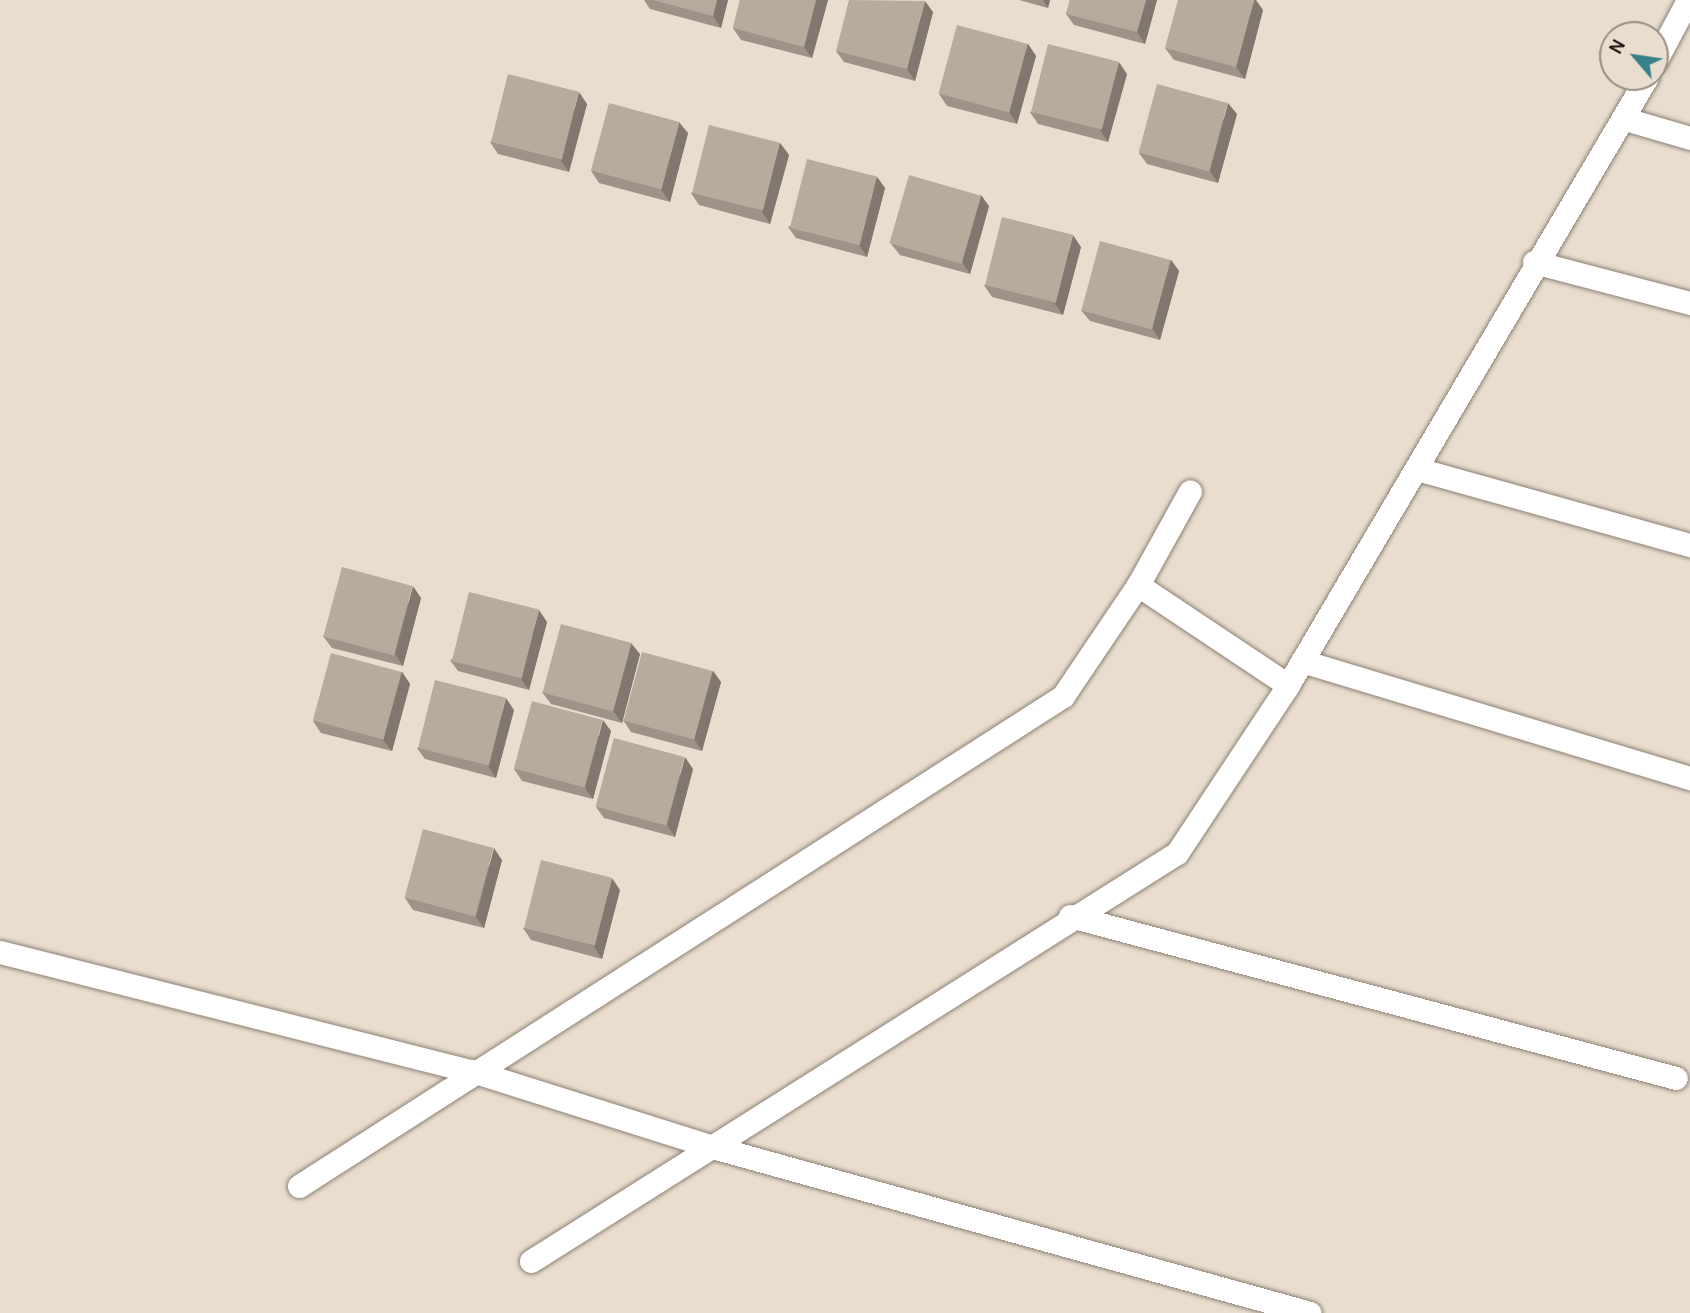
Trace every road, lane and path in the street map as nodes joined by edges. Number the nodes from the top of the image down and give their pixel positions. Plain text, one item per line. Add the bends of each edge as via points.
1 (1688, 0) edge
2 (1669, 36) edge
3 (1640, 91) edge
4 (1625, 119) junction
5 (1690, 138) edge
6 (1534, 262) junction
7 (1690, 303) edge
8 (1417, 469) junction
9 (1190, 491) dead end
10 (1690, 545) edge
11 (1138, 585) junction
12 (1302, 661) junction
13 (1288, 685) junction
14 (1690, 778) edge
15 (1070, 915) junction
16 (0, 953) edge
17 (472, 1071) junction
18 (1676, 1078) dead end
19 (716, 1148) junction
20 (299, 1186) dead end
21 (531, 1261) dead end
22 (1310, 1313) edge

1 - 2 lane
3 - 4 lane
4 - 5 lane
4 - 6 lane
6 - 7 lane
6 - 8 lane
8 - 10 lane
8 - 12 lane
9 - 11 lane
11 - 13 lane
11 - 17 lane via 1063,696
12 - 13 lane
12 - 14 lane
13 - 15 lane via 1177,853
15 - 18 lane
15 - 19 lane
16 - 17 lane
17 - 19 lane
17 - 20 lane
19 - 21 lane
19 - 22 lane

